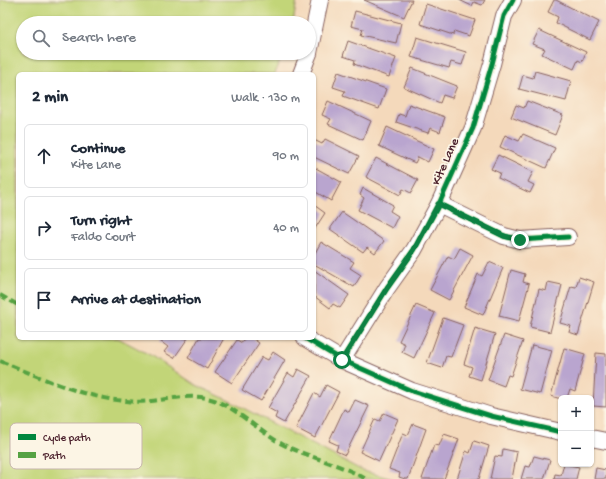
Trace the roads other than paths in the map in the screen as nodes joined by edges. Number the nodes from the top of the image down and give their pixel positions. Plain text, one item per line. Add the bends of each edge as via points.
1 (320, 0) edge
2 (513, 0) edge
3 (316, 19) edge
4 (306, 60) edge
5 (302, 72) edge
6 (438, 204) junction
7 (568, 238) dead end
8 (308, 340) edge
9 (342, 360) junction
10 (558, 431) edge
11 (594, 439) edge
12 (606, 441) edge

1 - 3 street
2 - 6 street, Kite Lane via 504,16 473,128
4 - 5 street
6 - 7 street via 484,227 520,240
6 - 9 street, Kite Lane via 414,250
8 - 9 street
9 - 10 street via 412,391 492,416
11 - 12 street

